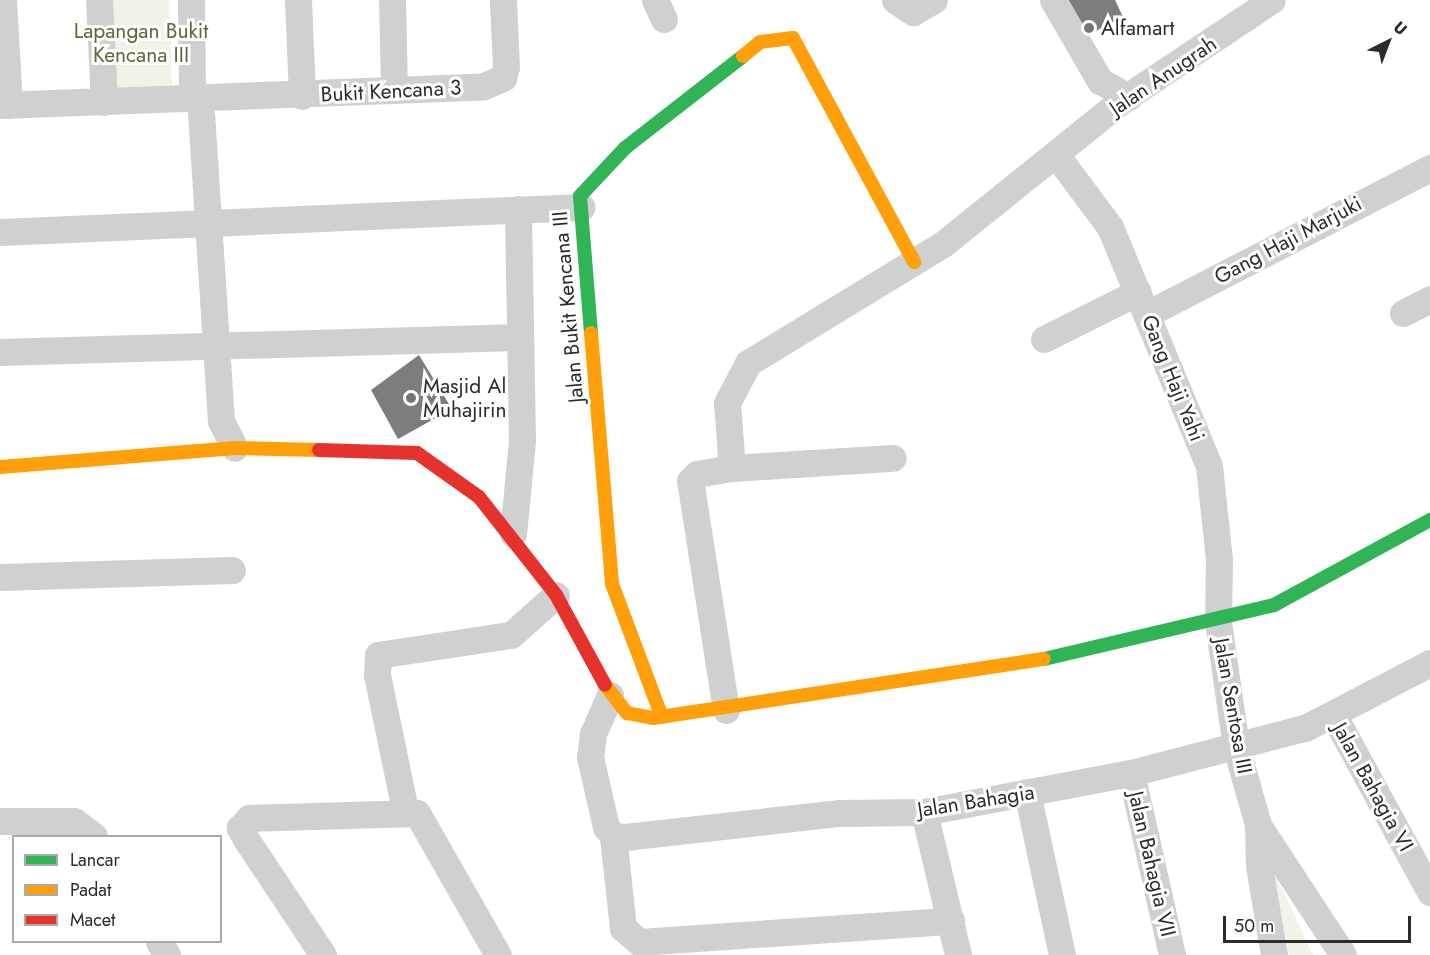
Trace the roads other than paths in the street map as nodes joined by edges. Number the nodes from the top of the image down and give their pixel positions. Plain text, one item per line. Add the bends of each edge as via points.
1 (3, 0) edge
2 (99, 0) edge
3 (191, 0) edge
4 (298, 0) edge
5 (392, 0) edge
6 (503, 0) edge
7 (895, 0) edge
8 (934, 0) edge
9 (1053, 0) edge
10 (1272, 0) edge
11 (394, 90) junction
12 (302, 96) junction
13 (196, 97) junction
14 (1129, 97) junction
15 (104, 102) junction
16 (4, 105) edge
17 (1057, 156) junction
18 (1430, 168) edge
19 (581, 207) junction
20 (518, 209) junction
21 (207, 220) junction
22 (0, 232) edge
23 (914, 262) junction
24 (1430, 299) edge
25 (1142, 303) junction
26 (1403, 313) dead end
27 (518, 337) junction
28 (1044, 339) dead end
29 (214, 344) junction
30 (0, 352) edge
31 (235, 448) junction
32 (893, 458) dead end
33 (0, 467) edge
34 (732, 468) junction
35 (1430, 520) edge
36 (513, 534) junction
37 (232, 570) dead end
38 (0, 577) edge
39 (556, 595) junction
40 (1218, 622) junction
41 (1428, 669) edge
42 (610, 695) junction
43 (726, 710) junction
44 (1333, 714) junction
45 (662, 717) junction
46 (1236, 747) junction
47 (1131, 773) junction
48 (1027, 792) junction
49 (405, 810) junction
50 (924, 812) junction
51 (0, 821) edge
52 (1258, 825) junction
53 (92, 835) edge
54 (613, 836) junction
55 (1430, 892) edge
56 (951, 921) junction
57 (492, 953) edge
58 (323, 955) edge
59 (958, 955) edge
60 (1062, 955) edge
61 (1172, 955) edge
62 (1274, 955) edge
63 (1343, 955) edge

1 - 16 street
2 - 15 street
3 - 13 street
4 - 12 street
5 - 11 street
6 - 11 street, Bukit Kencana 3 via 503,78 484,86
7 - 8 street via 913,12
9 - 14 street via 1100,81
10 - 14 street, Jalan Anugrah
11 - 12 street, Bukit Kencana 3
12 - 13 street, Bukit Kencana 3
13 - 15 street, Bukit Kencana 3
13 - 21 street
14 - 17 street, Jalan Anugrah
15 - 16 street, Bukit Kencana 3
17 - 23 street, Jalan Anugrah
17 - 25 street, Gang Haji Yahi via 1110,227
18 - 25 street, Gang Haji Marjuki
19 - 20 street
19 - 23 street, Jalan Bukit Kencana III via 580,196 625,147 760,42 793,38
19 - 45 street, Jalan Bukit Kencana III via 612,584
20 - 21 street
20 - 27 street
21 - 22 street
21 - 29 street
23 - 34 street, Jalan Anugrah via 748,363 727,403
24 - 26 street
25 - 28 street, Gang Haji Marjuki
25 - 40 street, Gang Haji Yahi via 1209,465 1219,560
27 - 29 street
27 - 36 street via 522,441
29 - 30 street
29 - 31 street via 221,421
31 - 33 street
31 - 36 street via 417,453 479,497
32 - 34 street
34 - 43 street via 697,474 688,487
35 - 40 street via 1274,605
36 - 39 street
37 - 38 street
39 - 42 street
39 - 49 street via 511,635 378,655 377,675
40 - 43 street via 1047,659
40 - 46 street, Jalan Sentosa III
41 - 44 street, Jalan Bahagia
42 - 45 street via 627,713
42 - 54 street via 593,735 590,757
43 - 45 street
44 - 46 street, Jalan Bahagia
44 - 55 street, Jalan Bahagia VI
46 - 47 street, Jalan Bahagia
46 - 52 street, Jalan Sentosa III
47 - 48 street, Jalan Bahagia
47 - 61 street, Jalan Bahagia VII
48 - 50 street, Jalan Bahagia
48 - 60 street
49 - 57 street via 423,818
49 - 58 street via 260,815 242,823 246,838
50 - 54 street, Jalan Bahagia via 840,813
50 - 56 street
51 - 53 street via 74,820
52 - 62 street via 1259,866
52 - 63 street
54 - 56 street via 623,928 639,942
56 - 59 street

